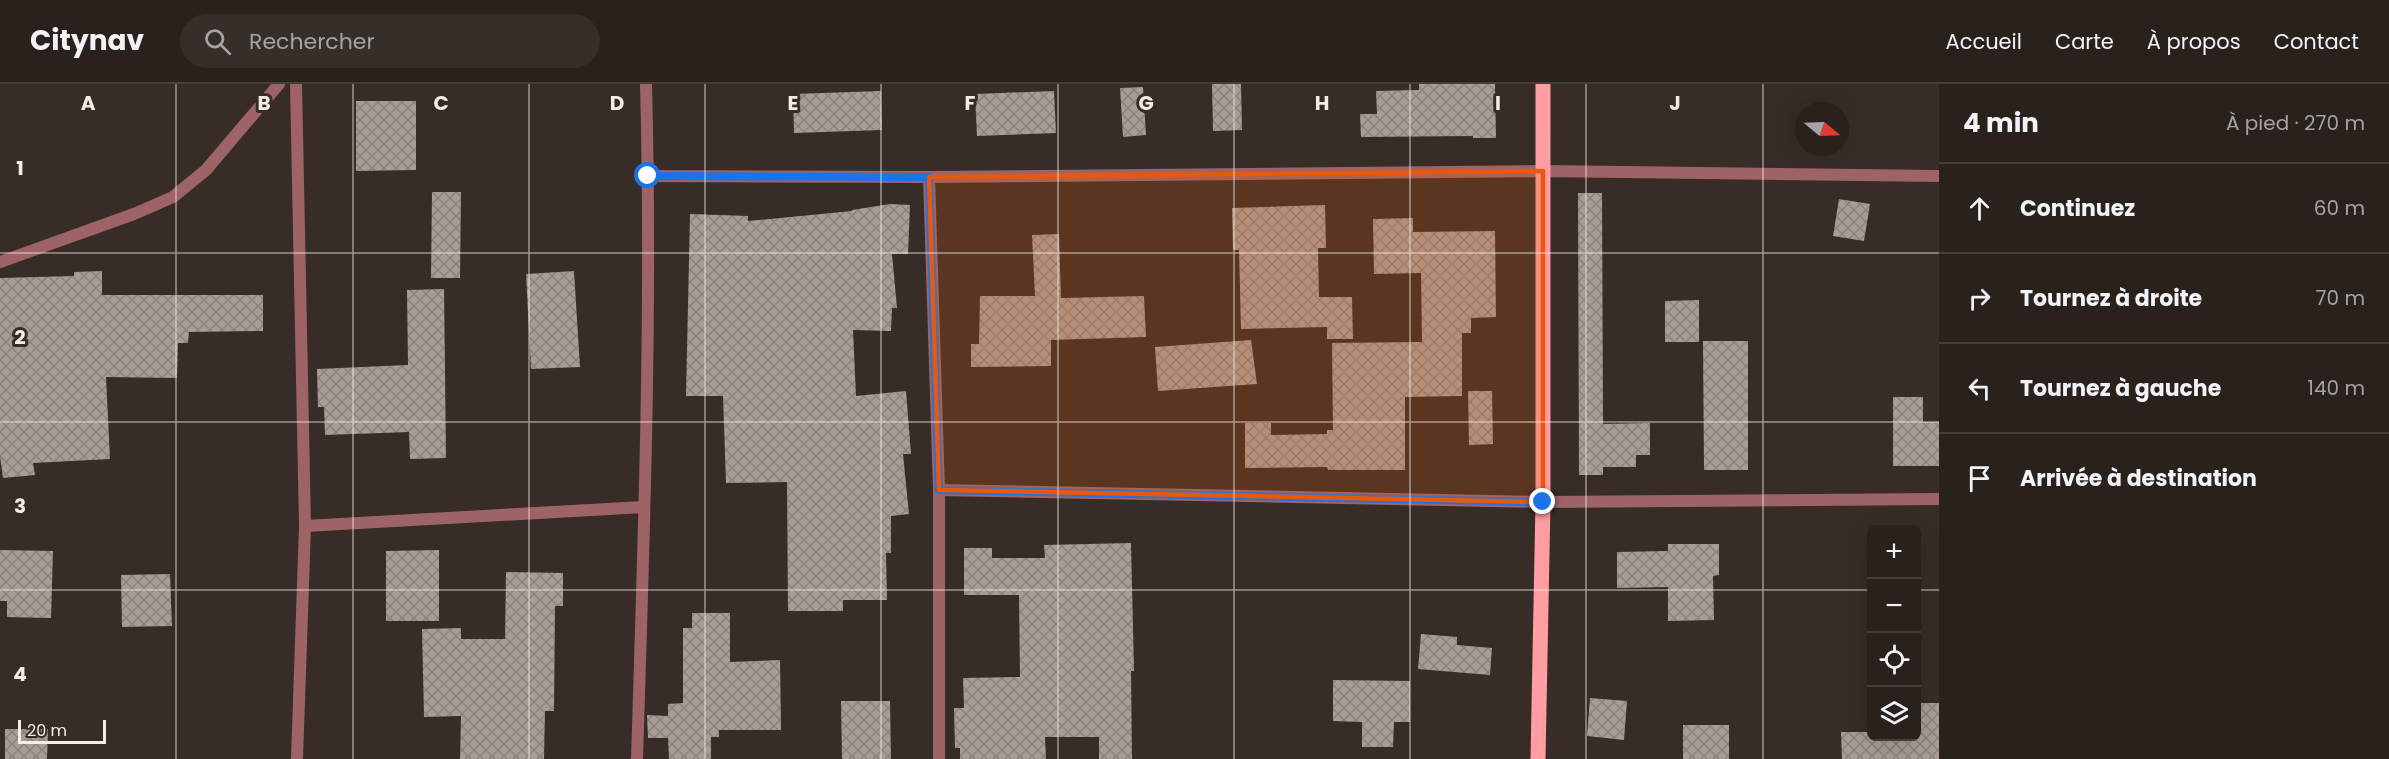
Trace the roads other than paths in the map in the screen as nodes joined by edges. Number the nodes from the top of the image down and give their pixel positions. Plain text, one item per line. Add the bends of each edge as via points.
1 (279, 84) edge
2 (296, 84) edge
3 (646, 84) edge
4 (1543, 84) edge
5 (1543, 171) junction
6 (648, 176) junction
7 (1939, 176) edge
8 (929, 177) junction
9 (0, 262) edge
10 (939, 490) junction
11 (1939, 499) edge
12 (1543, 502) junction
13 (644, 507) junction
14 (305, 526) junction
15 (297, 759) edge
16 (638, 759) edge
17 (939, 759) edge
18 (1538, 759) edge

1 - 9 street via 206,170 172,197
2 - 14 street
3 - 6 street
4 - 5 main road
5 - 7 street
5 - 8 street
5 - 12 main road
6 - 8 street
6 - 13 street
8 - 10 street
10 - 12 street
10 - 17 street
11 - 12 street
12 - 18 main road
13 - 14 street
13 - 16 street
14 - 15 street

